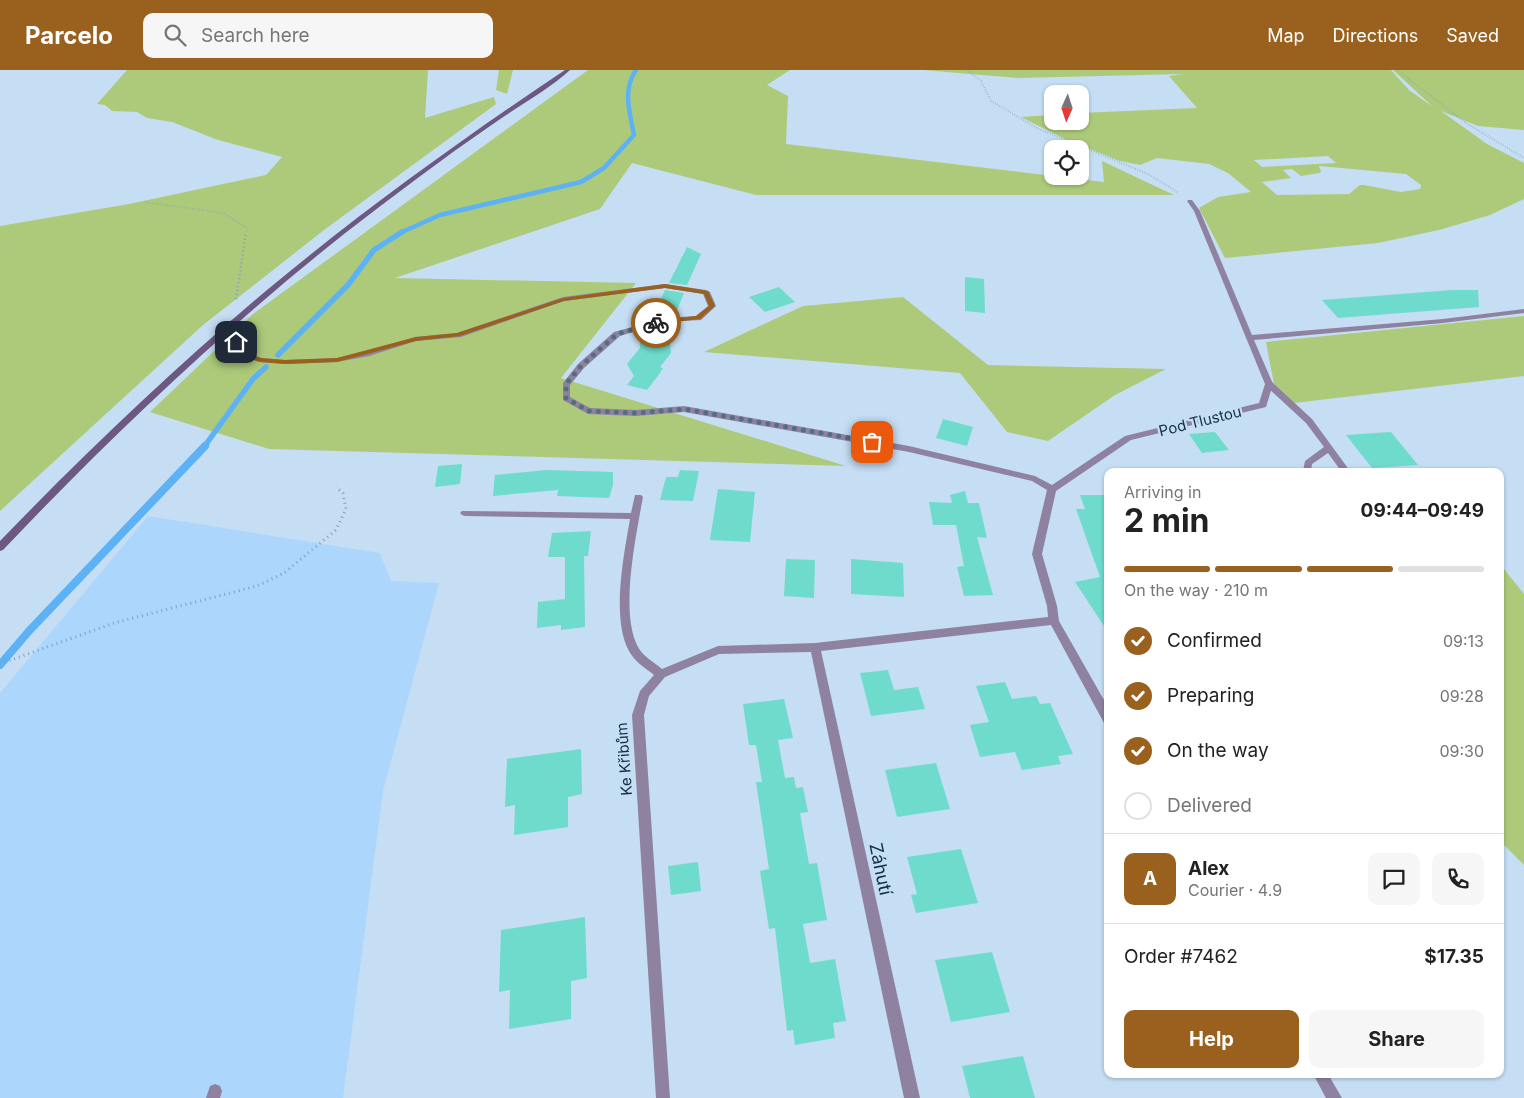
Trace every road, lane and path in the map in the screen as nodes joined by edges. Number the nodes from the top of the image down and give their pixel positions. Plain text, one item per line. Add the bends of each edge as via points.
1 (568, 70) edge
2 (967, 70) edge
3 (1397, 70) edge
4 (1524, 158) edge
5 (1190, 201) joint
6 (145, 202) dead end
7 (1524, 311) edge
8 (232, 322) junction
9 (1249, 338) junction
10 (1268, 384) junction
11 (1329, 448) junction
12 (1307, 468) edge
13 (1344, 468) edge
14 (336, 487) dead end
15 (1052, 489) junction
16 (638, 497) dead end
17 (465, 513) dead end
18 (635, 516) junction
19 (0, 547) edge
20 (1054, 621) junction
21 (815, 648) junction
22 (0, 664) edge
23 (660, 674) junction
24 (1104, 712) edge
25 (1322, 1078) edge
26 (663, 1098) edge
27 (912, 1098) edge
28 (1334, 1098) edge

1 - 8 main road via 398,188
2 - 5 path via 981,81 991,101 1039,129 1148,174
3 - 4 path via 1466,123
5 - 9 street
6 - 8 path via 223,213 247,228
7 - 9 street
8 - 15 street via 236,342 243,354 260,360 285,362 337,360 416,339 458,335 563,299 665,286 706,292 712,306 698,318 665,320 617,334 566,384 566,398 588,411 636,413 684,409 909,449 1035,479
8 - 19 main road via 120,427
9 - 10 street
10 - 11 street via 1309,421
10 - 15 street, Pod Tlustou via 1263,405 1128,438
11 - 12 street via 1308,463
11 - 13 street
14 - 22 path via 343,493 346,510 336,530 284,573 257,586 114,623
15 - 20 street via 1037,554
16 - 18 street
17 - 18 street
18 - 23 street via 626,599 628,633 633,650
20 - 21 street, Ke Křibům
20 - 24 street
21 - 23 street, Ke Křibům via 718,650
21 - 27 street, Záhutí
23 - 26 street, Ke Křibům via 644,694 638,715
25 - 28 street

